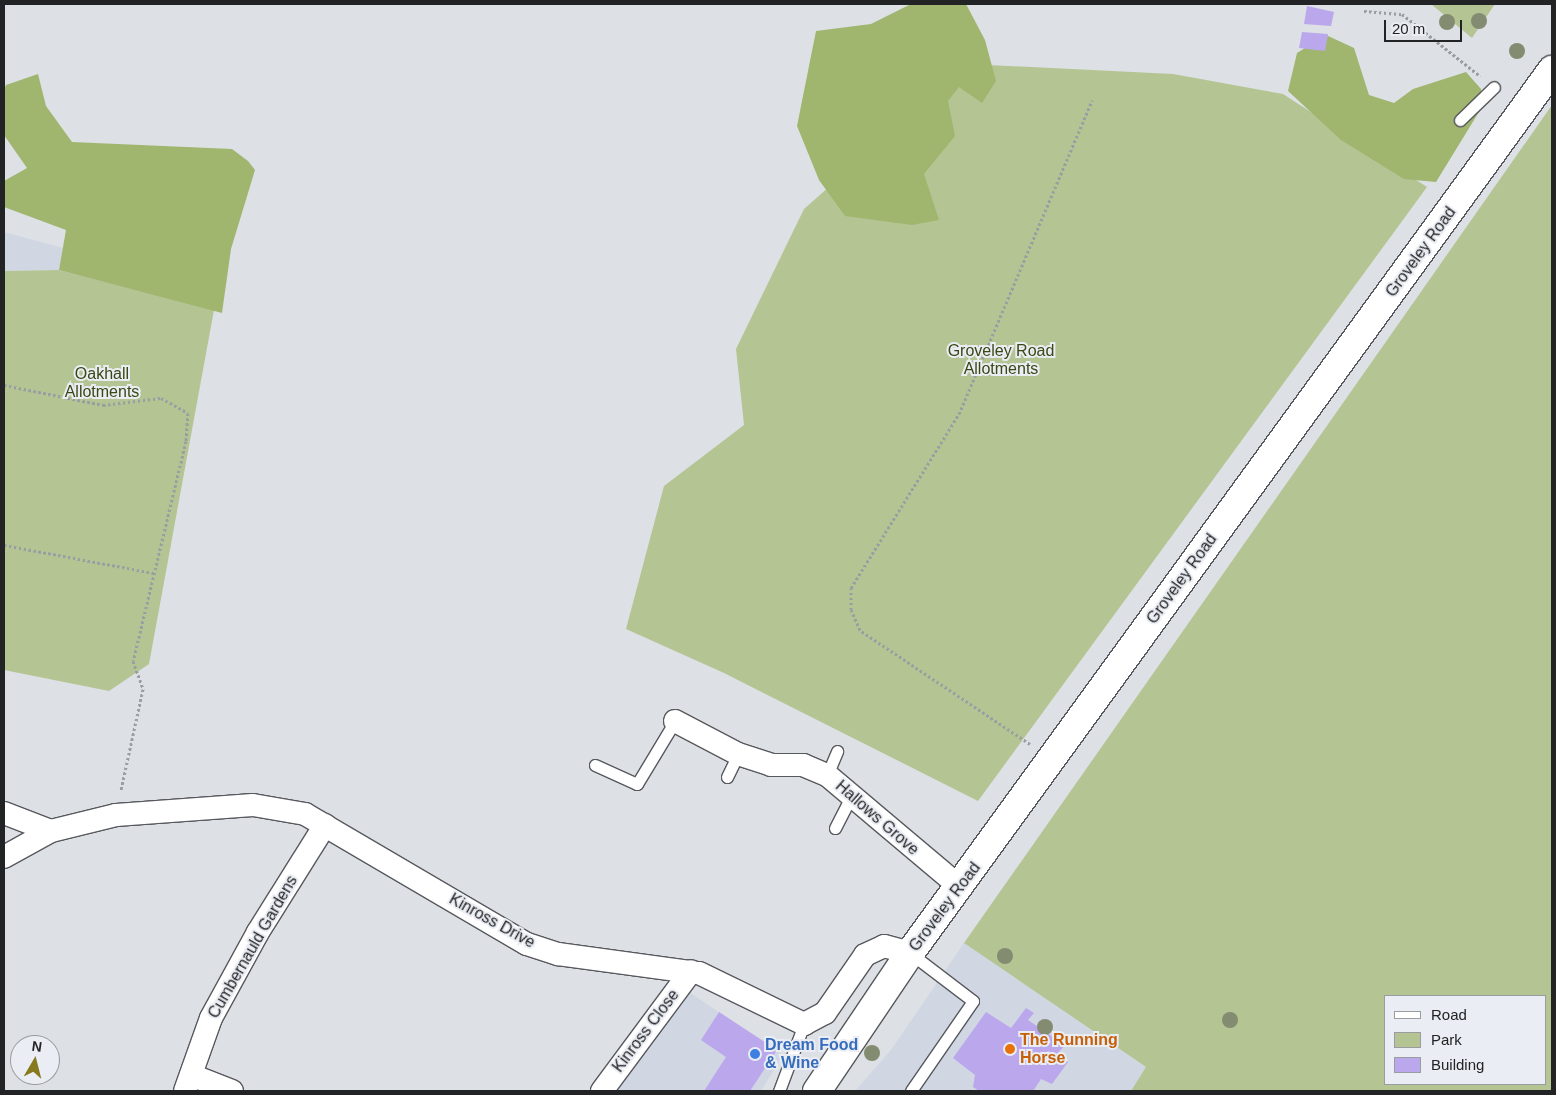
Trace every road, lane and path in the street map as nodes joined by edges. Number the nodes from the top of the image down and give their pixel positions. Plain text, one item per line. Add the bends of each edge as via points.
1 (1364, 11) dead end
2 (1552, 70) edge
3 (1494, 87) joint
4 (1092, 100) dead end
5 (1460, 120) dead end
6 (4, 384) edge
7 (4, 545) edge
8 (154, 573) junction
9 (675, 721) joint
10 (837, 751) dead end
11 (738, 754) junction
12 (1052, 758) junction
13 (595, 764) dead end
14 (827, 775) junction
15 (727, 777) dead end
16 (852, 794) junction
17 (4, 813) edge
18 (116, 815) junction
19 (325, 825) junction
20 (835, 828) dead end
21 (51, 831) junction
22 (4, 857) edge
23 (961, 888) junction
24 (910, 953) junction
25 (691, 971) junction
26 (804, 1024) junction
27 (188, 1083) edge
28 (232, 1091) edge
29 (602, 1091) edge
30 (779, 1091) edge
31 (817, 1091) edge
32 (911, 1091) edge

1 - 3 path via 1387,9 1402,14
2 - 12 street, Groveley Road
3 - 5 lane
4 - 12 path via 959,414 851,588 851,610 860,630
6 - 8 path via 103,405 161,398 188,412 186,441
7 - 8 path
8 - 18 path via 133,661 143,689
9 - 11 street, Hallows Grove
9 - 13 lane via 637,784
10 - 14 lane
11 - 14 street, Hallows Grove via 771,765 803,766
11 - 15 lane
12 - 23 street, Groveley Road
14 - 16 street, Hallows Grove
16 - 20 lane
16 - 23 street, Hallows Grove via 896,836
17 - 21 street
18 - 19 street, Kinross Drive via 253,805 305,814
18 - 21 street, Kinross Drive
19 - 25 street, Kinross Drive via 527,944 558,954
19 - 27 street, Cumbernauld Gardens via 258,932 211,1018
21 - 22 street, Kinross Drive
23 - 24 street, Groveley Road
24 - 26 street via 884,946 866,955 825,1013
24 - 31 street, Groveley Road
24 - 32 lane via 973,1000
25 - 26 street, Kinross Drive
25 - 29 street, Kinross Close
26 - 30 lane
27 - 28 street, Cumbernauld Gardens

